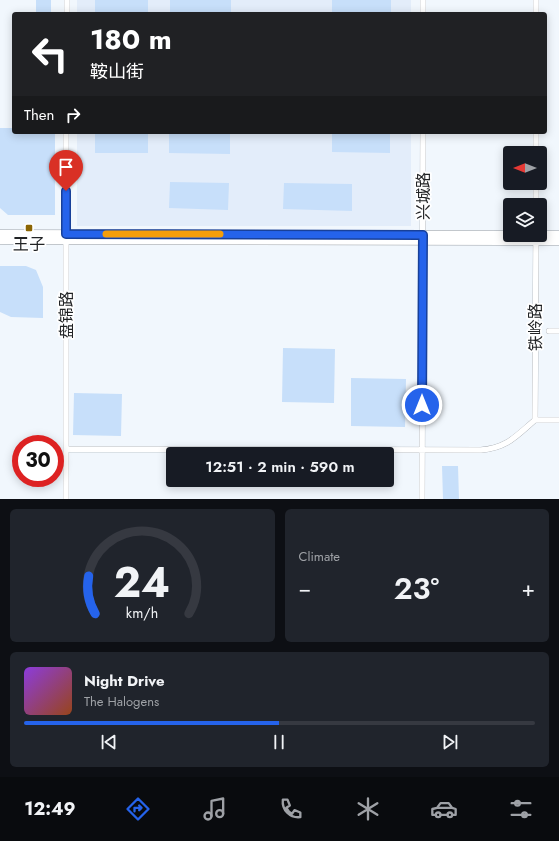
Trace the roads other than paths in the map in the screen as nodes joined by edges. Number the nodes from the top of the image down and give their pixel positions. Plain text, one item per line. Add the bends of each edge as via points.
1 (67, 0) edge
2 (423, 0) edge
3 (536, 0) edge
4 (67, 12) edge
5 (423, 12) edge
6 (536, 12) edge
7 (66, 134) edge
8 (423, 134) edge
9 (536, 134) edge
10 (536, 146) edge
11 (0, 234) edge
12 (503, 235) edge
13 (559, 235) edge
14 (547, 236) edge
15 (66, 237) junction
16 (503, 237) edge
17 (423, 238) junction
18 (547, 239) edge
19 (0, 240) edge
20 (559, 241) edge
21 (537, 242) edge
22 (549, 331) dead end
23 (559, 331) edge
24 (535, 420) junction
25 (559, 420) edge
26 (66, 449) junction
27 (422, 450) junction
28 (66, 499) edge
29 (422, 499) edge

1 - 4 street
2 - 5 street
3 - 6 street
7 - 15 street, 盘锦路
8 - 17 street, 兴城路
9 - 10 street
11 - 15 street
12 - 17 street
13 - 14 street
15 - 17 street
15 - 19 street
15 - 26 street, 盘锦路
16 - 17 street
17 - 27 street, 兴城路
18 - 20 street
21 - 24 street, 铁岭路
22 - 23 street
24 - 25 street
24 - 27 street via 497,448
26 - 27 street
26 - 28 street, 盘锦路
27 - 29 street, 兴城路

